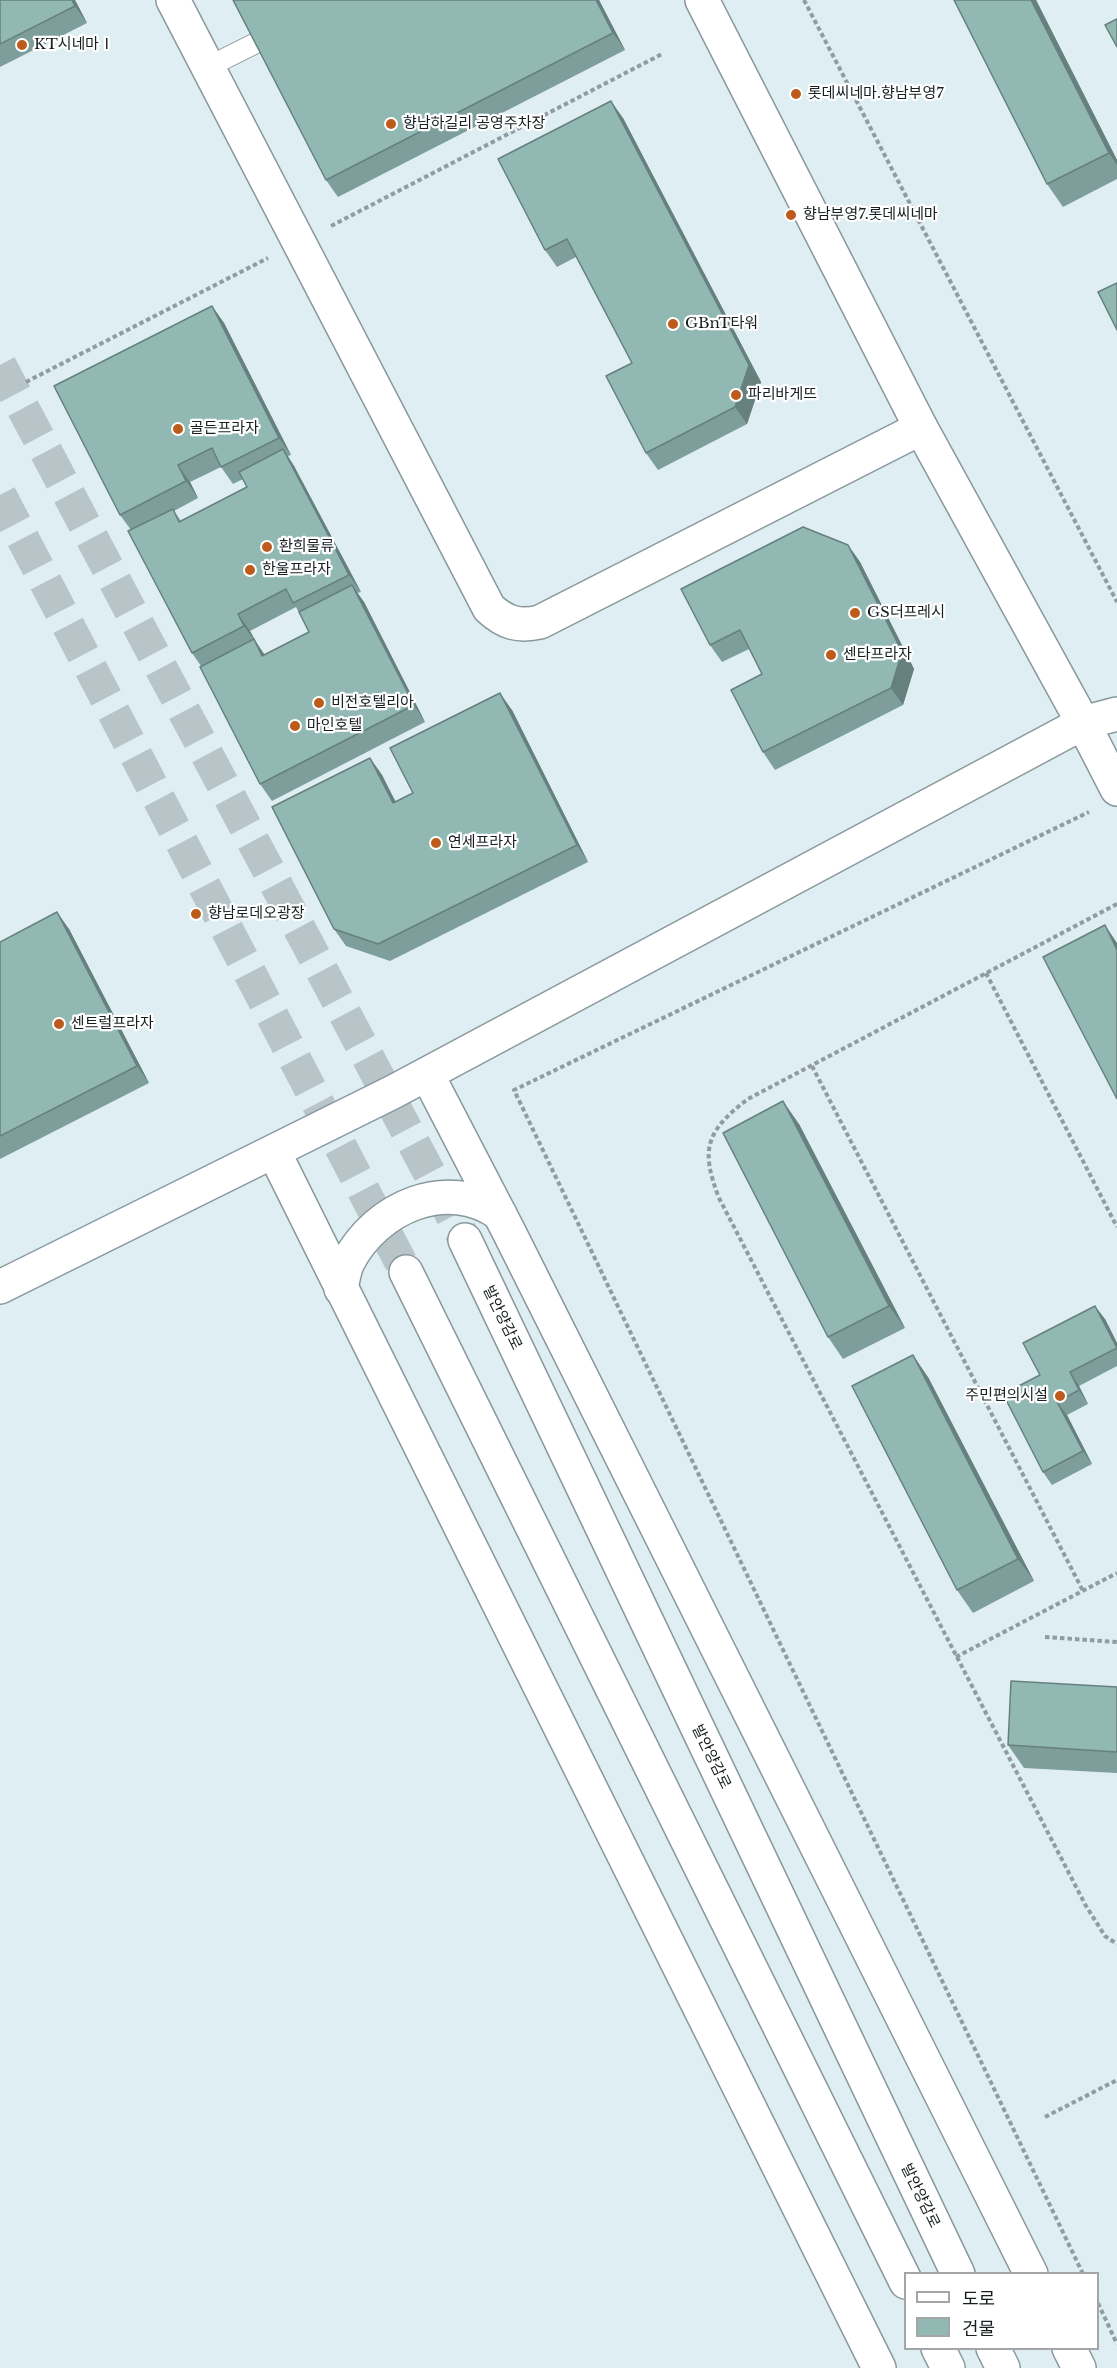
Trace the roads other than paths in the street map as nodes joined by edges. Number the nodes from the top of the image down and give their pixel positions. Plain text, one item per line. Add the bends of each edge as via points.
1 (173, 0) edge
2 (702, 0) edge
3 (258, 42) edge
4 (208, 68) junction
5 (921, 428) junction
6 (1117, 714) edge
7 (1083, 723) junction
8 (1108, 798) edge
9 (427, 1074) junction
10 (274, 1152) junction
11 (500, 1214) junction
12 (465, 1240) tunnel mouth
13 (406, 1272) tunnel mouth
14 (0, 1287) edge
15 (341, 1289) junction
16 (957, 2272) edge
17 (1030, 2272) edge
18 (904, 2278) edge
19 (939, 2350) edge
20 (994, 2350) edge
21 (1070, 2350) edge
22 (879, 2368) edge
23 (948, 2368) edge
24 (1003, 2368) edge
25 (1079, 2368) edge

1 - 4 main road
2 - 5 main road
3 - 4 lane
4 - 5 main road via 489,608 499,618 526,626 540,622
5 - 7 main road
6 - 7 main road
7 - 8 main road
7 - 9 main road
9 - 10 main road
9 - 11 main road
10 - 14 main road
10 - 15 main road
11 - 15 main road via 483,1202 461,1196 432,1198 404,1206 360,1242 347,1264
11 - 17 main road
12 - 16 main road, 발안양감로
13 - 18 main road
15 - 22 main road
19 - 23 main road
20 - 24 main road
21 - 25 main road

